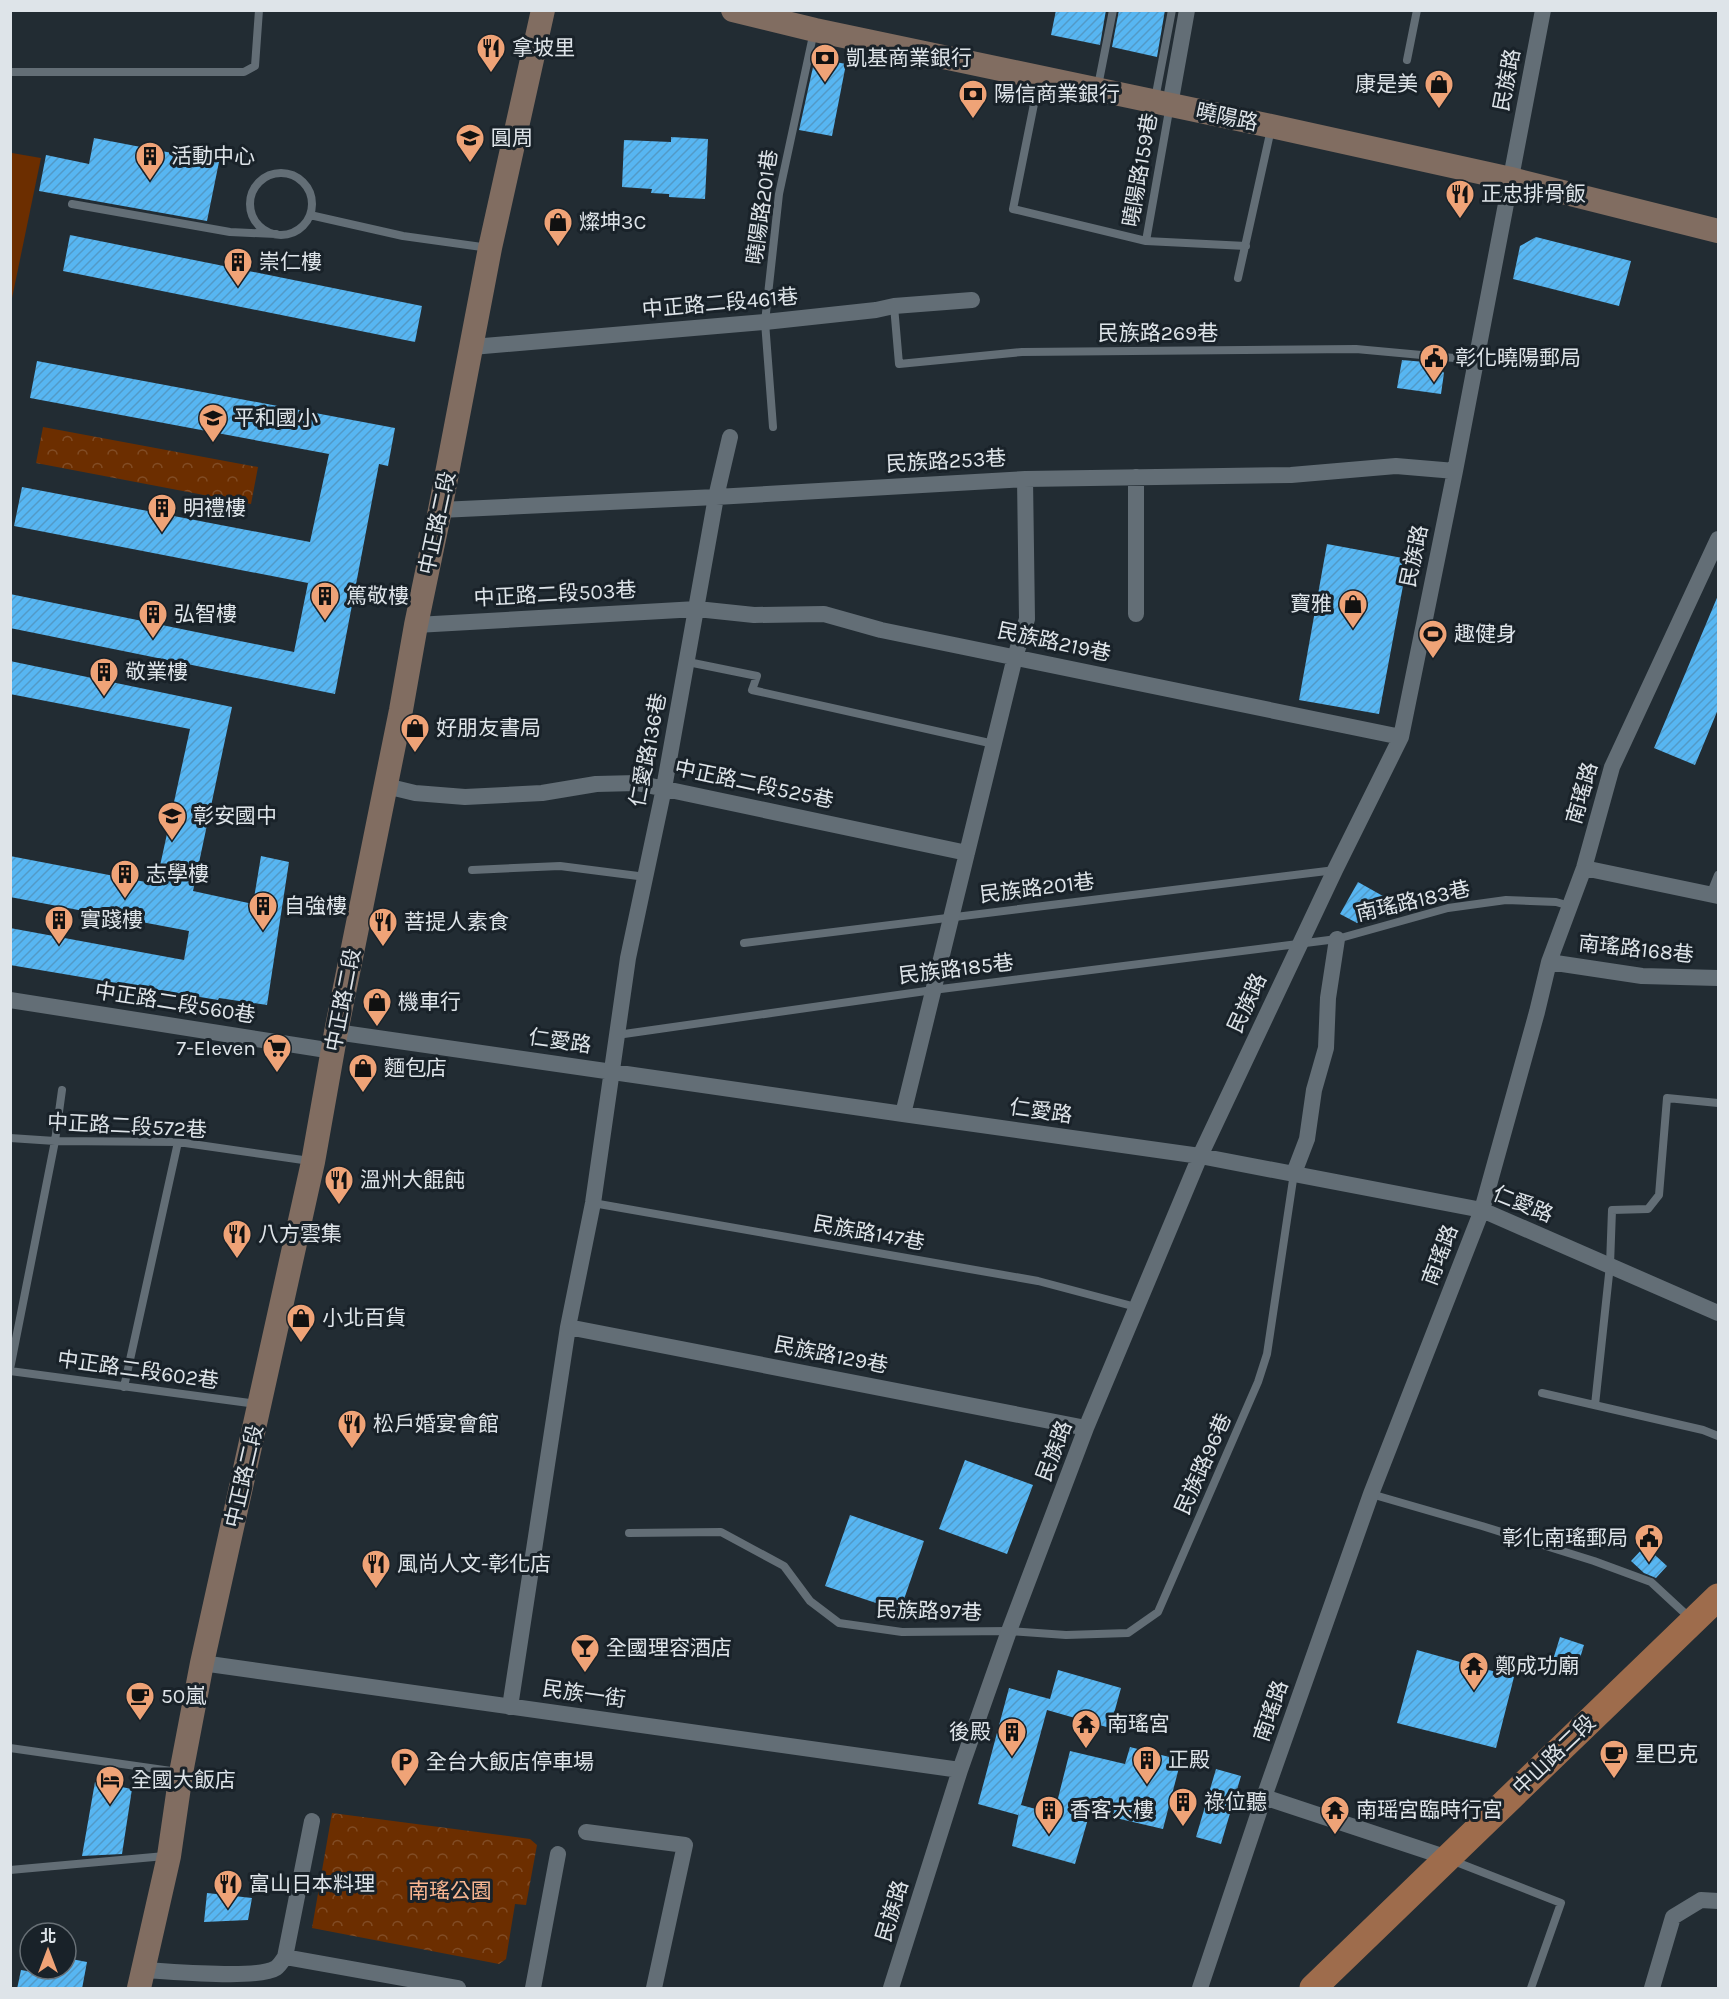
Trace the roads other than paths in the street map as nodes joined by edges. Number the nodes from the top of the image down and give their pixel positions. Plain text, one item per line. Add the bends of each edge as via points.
1 (259, 10) edge
2 (543, 10) edge
3 (733, 10) edge
4 (1113, 10) edge
5 (1172, 10) edge
6 (1187, 10) edge
7 (1417, 10) edge
8 (1543, 10) edge
9 (765, 15) edge
10 (815, 30) junction
11 (1407, 60) dead end
12 (10, 72) edge
13 (1039, 78) junction
14 (1097, 90) junction
15 (1162, 104) junction
16 (1271, 126) junction
17 (1511, 179) junction
18 (72, 204) dead end
19 (310, 215) junction
20 (1719, 231) edge
21 (276, 234) junction
22 (1146, 241) junction
23 (1246, 246) junction
24 (490, 248) junction
25 (1239, 278) dead end
26 (972, 300) dead end
27 (894, 306) junction
28 (765, 322) junction
29 (472, 347) junction
30 (1476, 360) junction
31 (772, 428) dead end
32 (730, 437) dead end
33 (1455, 471) junction
34 (1136, 477) junction
35 (1025, 479) junction
36 (716, 497) junction
37 (441, 510) junction
38 (1719, 539) edge
39 (697, 609) junction
40 (1136, 614) dead end
41 (416, 625) junction
42 (1015, 657) junction
43 (687, 662) junction
44 (1401, 737) junction
45 (994, 744) junction
46 (386, 786) junction
47 (664, 788) junction
48 (967, 853) junction
49 (1584, 868) junction
50 (472, 870) dead end
51 (1335, 870) junction
52 (1719, 875) edge
53 (646, 877) junction
54 (1714, 896) edge
55 (1570, 906) junction
56 (951, 917) junction
57 (1336, 939) junction
58 (744, 943) dead end
59 (1300, 943) junction
60 (1549, 962) junction
61 (1719, 978) edge
62 (933, 990) junction
63 (10, 1000) edge
64 (617, 1035) junction
65 (335, 1041) junction
66 (613, 1071) junction
67 (62, 1090) dead end
68 (1719, 1103) edge
69 (903, 1114) junction
70 (10, 1138) edge
71 (55, 1141) junction
72 (178, 1142) junction
73 (1200, 1155) junction
74 (313, 1162) junction
75 (1294, 1173) junction
76 (593, 1203) junction
77 (1482, 1210) junction
78 (1610, 1265) junction
79 (1136, 1307) junction
80 (1719, 1313) edge
81 (568, 1327) junction
82 (10, 1370) edge
83 (124, 1386) junction
84 (1542, 1393) dead end
85 (260, 1404) junction
86 (1595, 1405) junction
87 (1086, 1428) junction
88 (1719, 1436) edge
89 (1371, 1494) junction
90 (629, 1533) dead end
91 (1711, 1608) edge
92 (1009, 1631) junction
93 (202, 1663) junction
94 (510, 1707) junction
95 (10, 1748) edge
96 (960, 1770) junction
97 (181, 1773) junction
98 (1264, 1797) junction
99 (312, 1821) dead end
100 (586, 1832) dead end
101 (558, 1854) dead end
102 (169, 1856) junction
103 (1448, 1858) junction
104 (10, 1870) edge
105 (1719, 1901) edge
106 (285, 1957) junction
107 (141, 1979) edge
108 (1315, 1988) edge
109 (459, 1989) edge
110 (534, 1989) edge
111 (654, 1989) edge
112 (891, 1989) edge
113 (1200, 1989) edge
114 (1531, 1989) edge
115 (1652, 1989) edge

1 - 12 lane via 255,66 244,72
2 - 24 street, 中正路二段
3 - 9 street, 曉陽路
4 - 14 lane
5 - 15 lane, 曉陽路159巷
6 - 15 street
7 - 11 lane
8 - 17 street, 民族路
9 - 10 street, 曉陽路
10 - 13 street, 曉陽路
10 - 28 lane, 曉陽路201巷 via 779,194
13 - 14 street, 曉陽路
13 - 22 lane, 曉陽路159巷 via 1013,209
14 - 15 street, 曉陽路
15 - 16 street, 曉陽路
15 - 22 lane, 曉陽路159巷
16 - 17 street, 曉陽路
16 - 23 lane
17 - 20 street, 曉陽路
17 - 30 street, 民族路
18 - 21 lane via 230,232
19 - 21 lane via 300,229
19 - 21 lane via 312,197 302,181 285,173 266,177 254,190 251,209 259,225
19 - 24 lane via 403,236
22 - 23 lane, 曉陽路159巷
23 - 25 lane
24 - 29 street, 中正路二段
26 - 27 street, 中正路二段461巷
27 - 28 street, 中正路二段461巷
27 - 30 lane, 民族路269巷 via 899,364 1022,352 1356,349
28 - 29 street, 中正路二段461巷
28 - 31 lane, 曉陽路201巷
29 - 37 street, 中正路二段
30 - 33 street, 民族路
32 - 36 street, 仁愛路136巷
33 - 34 street, 民族路253巷 via 1396,466 1291,475
33 - 44 street, 民族路
34 - 35 street, 民族路253巷
34 - 40 street
35 - 36 street, 民族路253巷
35 - 42 street via 1027,619
36 - 37 street, 民族路253巷
36 - 39 street, 仁愛路136巷
37 - 41 street, 中正路二段
38 - 49 street, 南瑤路 via 1612,767
39 - 41 street, 中正路二段503巷
39 - 42 street, 民族路219巷 via 754,615 825,614 881,630
39 - 43 street, 仁愛路136巷
41 - 46 street, 中正路二段
42 - 44 street, 民族路219巷
42 - 45 street
43 - 45 lane via 757,676 752,690
43 - 47 street, 仁愛路136巷
44 - 51 street, 民族路
45 - 48 street
46 - 47 street, 中正路二段525巷 via 465,797 596,784 637,783
46 - 65 street, 中正路二段
47 - 48 street, 中正路二段525巷
47 - 53 street, 仁愛路136巷
48 - 56 street
49 - 54 street
49 - 55 street, 南瑤路
50 - 53 lane via 560,866
51 - 56 lane, 民族路201巷
51 - 59 street, 民族路
52 - 54 lane
53 - 64 street, 仁愛路136巷 via 628,958
55 - 57 lane, 南瑤路183巷 via 1506,900 1448,908
55 - 60 street, 南瑤路
56 - 58 lane, 民族路201巷
56 - 62 street
57 - 59 lane, 南瑤路183巷
57 - 75 street via 1326,1048 1314,1089 1307,1139
59 - 62 lane, 民族路185巷
59 - 73 street, 民族路
60 - 61 street, 南瑤路168巷 via 1642,976
60 - 77 street, 南瑤路
62 - 64 lane, 民族路185巷
62 - 69 street
63 - 65 street, 中正路二段560巷
64 - 66 street, 仁愛路136巷
65 - 66 street, 仁愛路
65 - 74 street, 中正路二段
66 - 69 street, 仁愛路
66 - 76 street, 仁愛路136巷
67 - 71 lane
68 - 78 lane via 1667,1098 1659,1195 1648,1209 1612,1210
69 - 73 street, 仁愛路
70 - 71 lane, 中正路二段572巷
71 - 72 lane, 中正路二段572巷
71 - 82 lane
72 - 74 lane, 中正路二段572巷
72 - 83 lane
73 - 75 street, 仁愛路
73 - 79 street, 民族路
74 - 85 street, 中正路二段
75 - 77 street, 仁愛路
75 - 92 lane, 民族路96巷 via 1267,1354 1158,1612 1128,1633 1066,1635
76 - 79 lane, 民族路147巷 via 1038,1281
76 - 81 street, 仁愛路136巷
77 - 78 street, 仁愛路
77 - 89 street, 南瑤路
78 - 80 street, 仁愛路
78 - 86 lane
79 - 87 street, 民族路
81 - 87 street, 民族路129巷
81 - 94 street, 仁愛路136巷
82 - 83 lane, 中正路二段602巷
83 - 85 lane, 中正路二段602巷
84 - 86 lane
85 - 93 street, 中正路二段
86 - 88 lane
87 - 92 street, 民族路
89 - 91 lane via 1594,1561
89 - 98 street, 南瑤路
90 - 92 lane, 民族路97巷 via 721,1532 784,1566 810,1601 839,1623 902,1632
91 - 103 main road, 中山路二段
92 - 96 street, 民族路
93 - 94 street, 民族一街
93 - 97 street, 中正路二段
94 - 96 street, 民族一街
95 - 97 lane
96 - 112 street, 民族路
97 - 102 street, 中正路二段
98 - 103 street
98 - 113 street, 南瑤路
99 - 106 street
100 - 111 street via 685,1845
101 - 110 street
102 - 104 lane
102 - 107 street, 中正路二段
103 - 108 main road, 中山路二段
103 - 114 lane via 1561,1903
105 - 115 street via 1701,1900 1673,1917
106 - 107 street via 276,1968 260,1973
106 - 109 street

